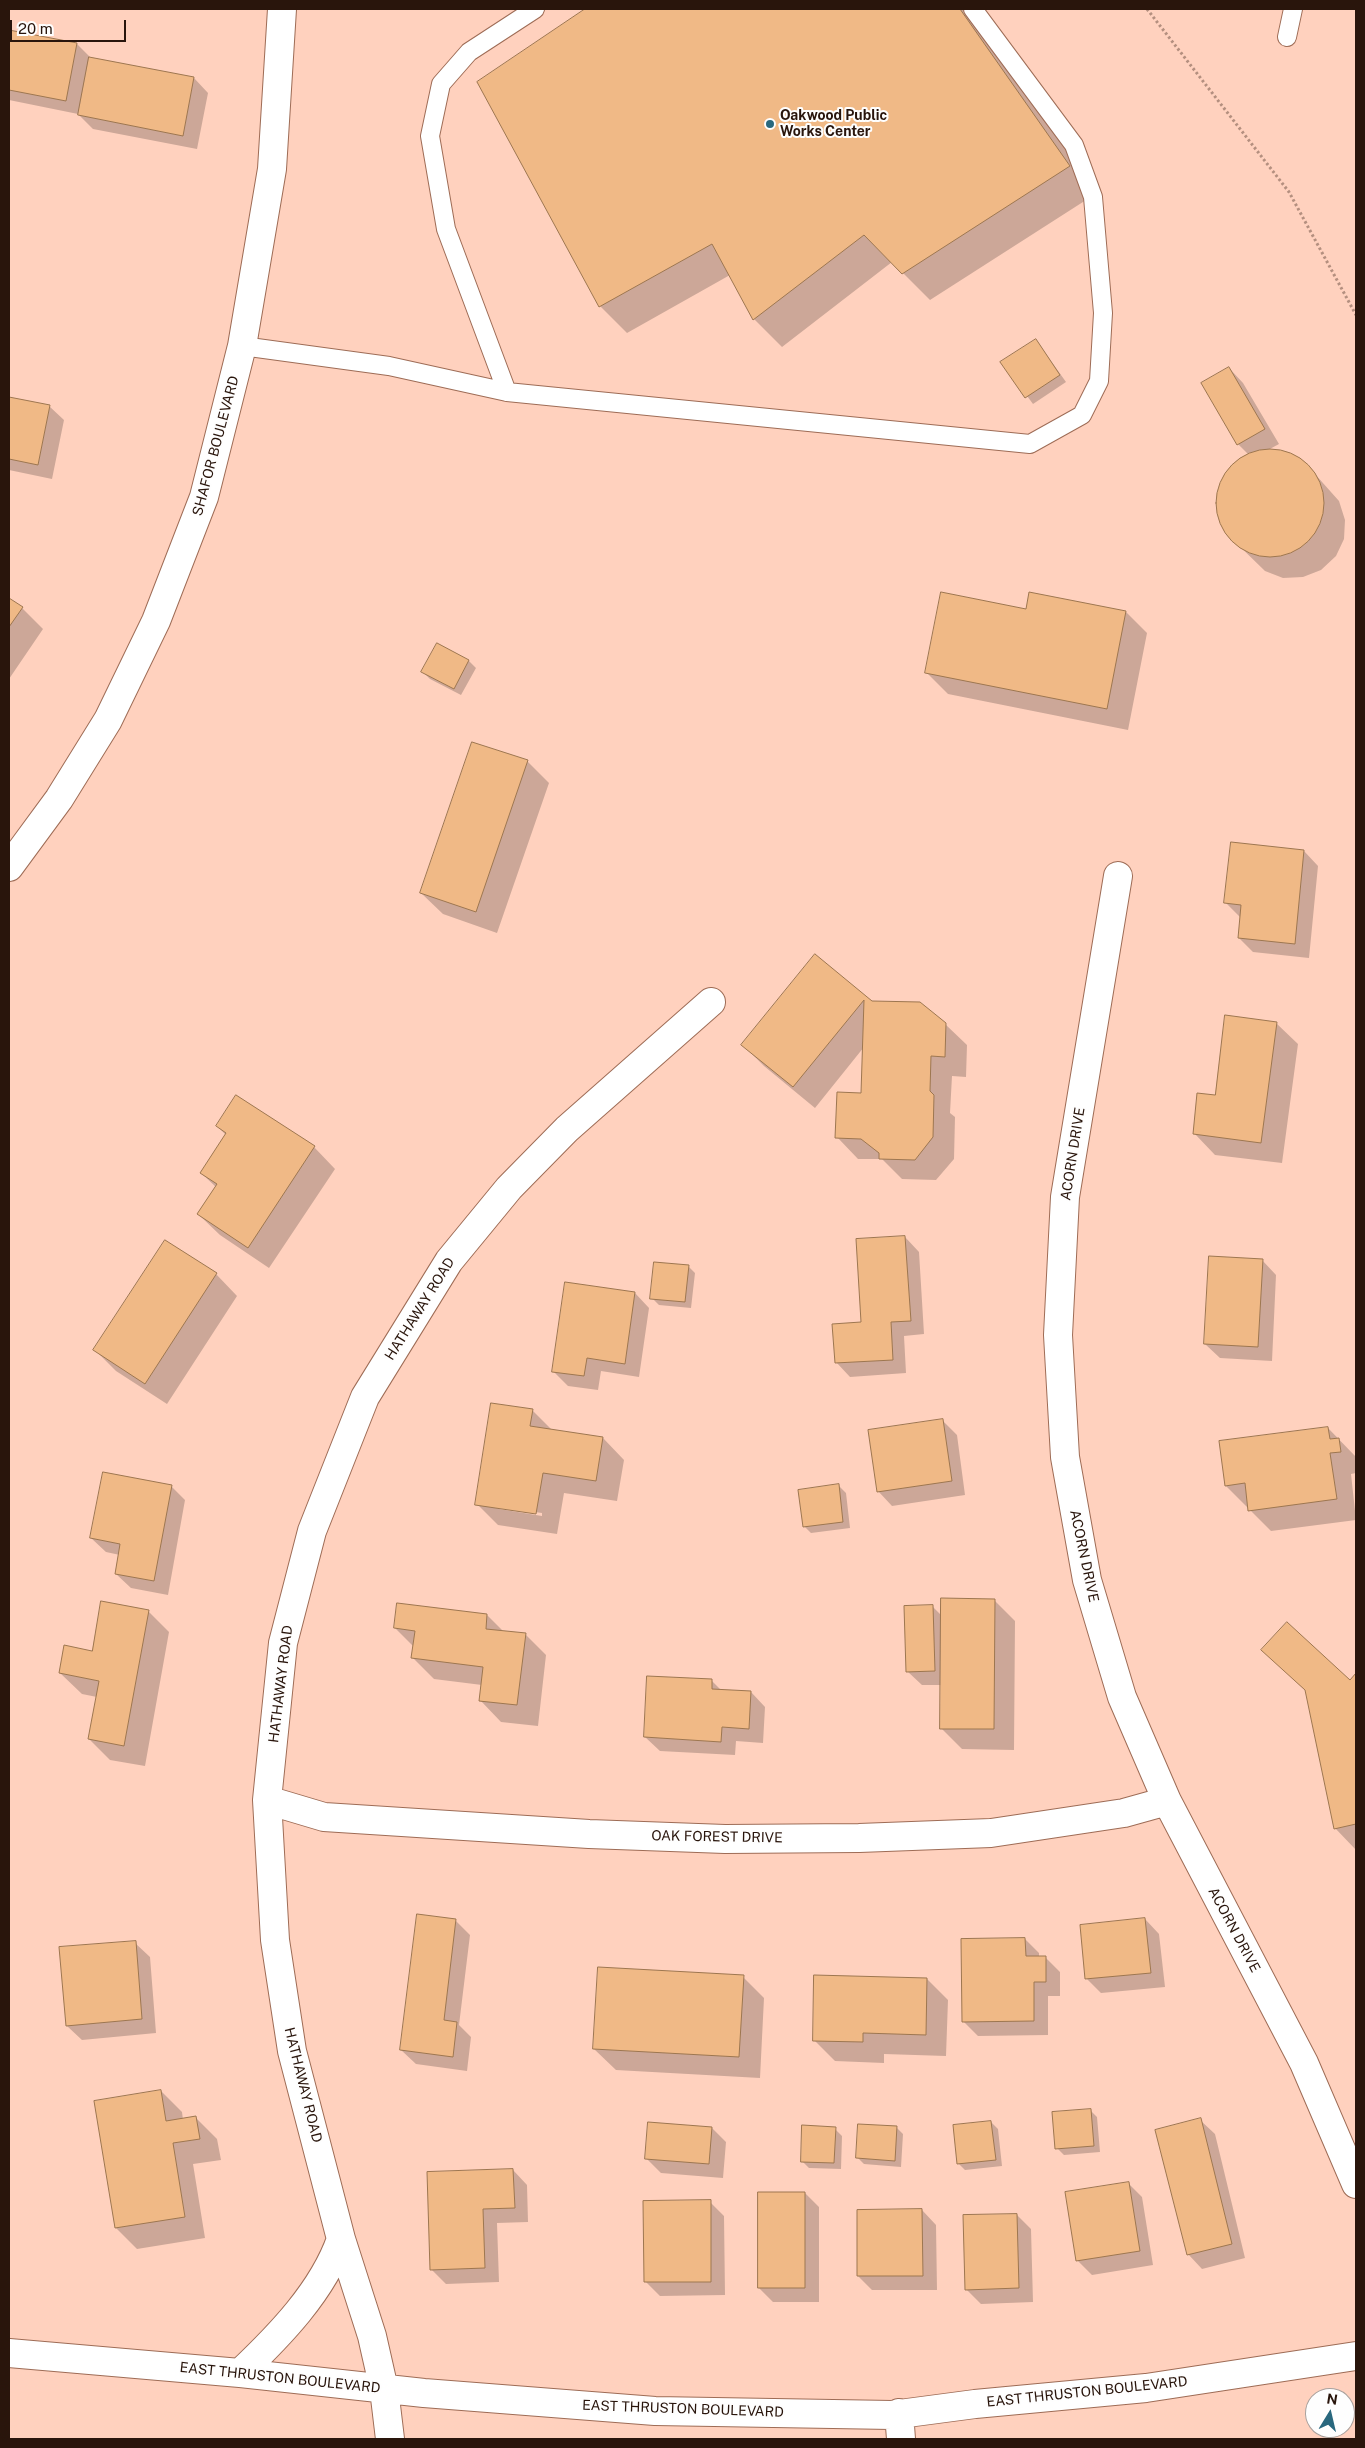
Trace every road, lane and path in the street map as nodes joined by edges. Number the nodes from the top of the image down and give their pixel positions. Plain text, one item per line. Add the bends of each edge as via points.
1 (282, 9) edge
2 (535, 9) edge
3 (973, 9) edge
4 (1147, 9) edge
5 (1293, 9) edge
6 (1287, 37) dead end
7 (1356, 315) edge
8 (242, 346) junction
9 (507, 392) junction
10 (9, 868) edge
11 (1118, 876) dead end
12 (711, 1002) dead end
13 (267, 1800) junction
14 (1167, 1800) junction
15 (1356, 2184) edge
16 (341, 2239) junction
17 (9, 2354) edge
18 (1356, 2356) edge
19 (240, 2373) junction
20 (384, 2389) junction
21 (900, 2426) edge
22 (390, 2439) edge

1 - 8 street, SHAFOR BOULEVARD via 272,169
2 - 9 lane via 469,52 440,84 430,136 446,229
3 - 9 lane via 1074,145 1093,197 1104,313 1099,381 1082,415 1030,444
4 - 7 path via 1289,192
5 - 6 lane
8 - 9 lane via 389,366
8 - 10 street, SHAFOR BOULEVARD via 204,497 156,621 108,720 59,799
11 - 14 street, ACORN DRIVE via 1065,1197 1058,1335 1065,1458 1086,1580 1122,1697
12 - 13 street, HATHAWAY ROAD via 567,1129 508,1188 450,1261 365,1397 312,1531 283,1643
13 - 14 street, OAK FOREST DRIVE via 324,1817 725,1839 991,1833 1124,1813
13 - 16 street, HATHAWAY ROAD via 275,1940 292,2051
14 - 15 street, ACORN DRIVE via 1304,2064
16 - 19 street via 335,2257 303,2304 266,2349
16 - 20 street, HATHAWAY ROAD via 372,2336
17 - 19 street, EAST THRUSTON BOULEVARD
18 - 21 street, EAST THRUSTON BOULEVARD
19 - 20 street, EAST THRUSTON BOULEVARD
20 - 21 street, EAST THRUSTON BOULEVARD via 655,2411 797,2414
20 - 22 street, HATHAWAY ROAD

